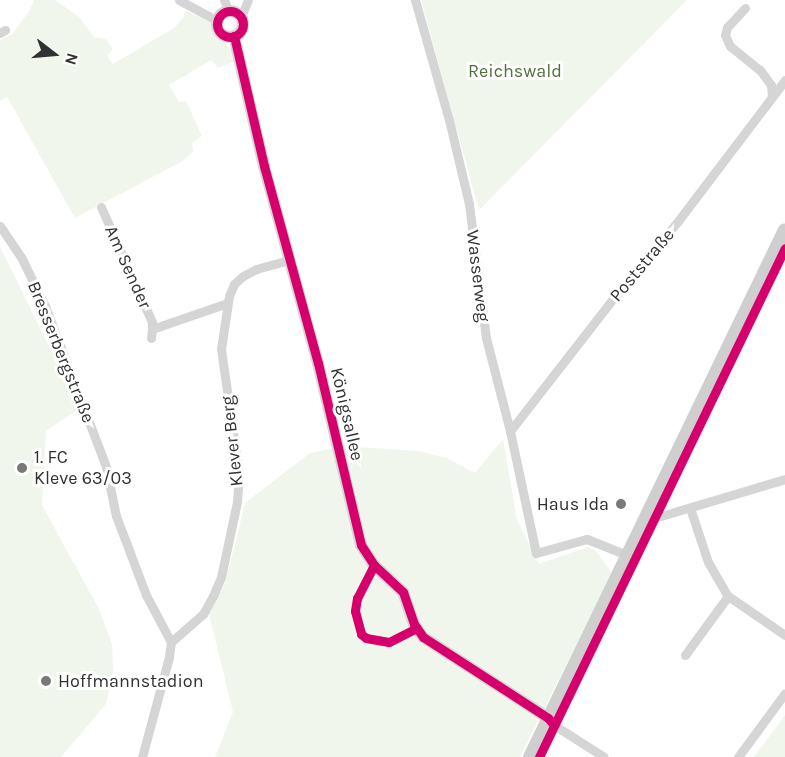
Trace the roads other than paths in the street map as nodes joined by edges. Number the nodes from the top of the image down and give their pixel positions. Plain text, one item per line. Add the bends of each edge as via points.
1 (179, 0) edge
2 (248, 0) edge
3 (415, 0) edge
4 (226, 6) edge
5 (745, 8) dead end
6 (241, 17) junction
7 (218, 21) junction
8 (234, 36) junction
9 (785, 80) edge
10 (771, 97) junction
11 (100, 207) dead end
12 (0, 226) edge
13 (785, 230) edge
14 (290, 260) junction
15 (227, 303) junction
16 (510, 431) junction
17 (785, 479) edge
18 (690, 508) junction
19 (646, 513) junction
20 (627, 555) junction
21 (728, 596) junction
22 (785, 635) edge
23 (171, 642) junction
24 (685, 655) dead end
25 (785, 693) edge
26 (548, 718) junction
27 (142, 757) edge
28 (530, 757) edge
29 (604, 757) edge
30 (738, 757) edge

1 - 7 street
2 - 6 street
3 - 16 street, Wasserweg via 465,188 486,338
4 - 6 street
4 - 7 street
5 - 10 street via 727,27 725,35 730,46 760,70 771,86
6 - 8 street via 243,27
7 - 8 street via 220,32
8 - 14 street, Königsallee
9 - 10 street, Poststraße
10 - 16 street, Poststraße via 692,203
11 - 15 street, Am Sender via 152,322 152,333
12 - 23 street, Bresserbergstraße via 22,258 45,306 106,467 116,516 146,595
13 - 19 main road
14 - 15 street, Klever Berg via 243,276 234,284
14 - 26 street, Königsallee via 328,404 356,533 365,554 403,592 423,637
15 - 23 street, Klever Berg via 221,349 239,474 237,502 221,577 213,596 203,614
16 - 20 street, Wasserweg via 536,554 587,539
17 - 18 street
18 - 19 street via 661,516
18 - 21 street via 708,562
19 - 20 main road
20 - 26 main road
21 - 22 street
21 - 24 street
23 - 27 street
25 - 30 street
26 - 28 main road
26 - 29 street

